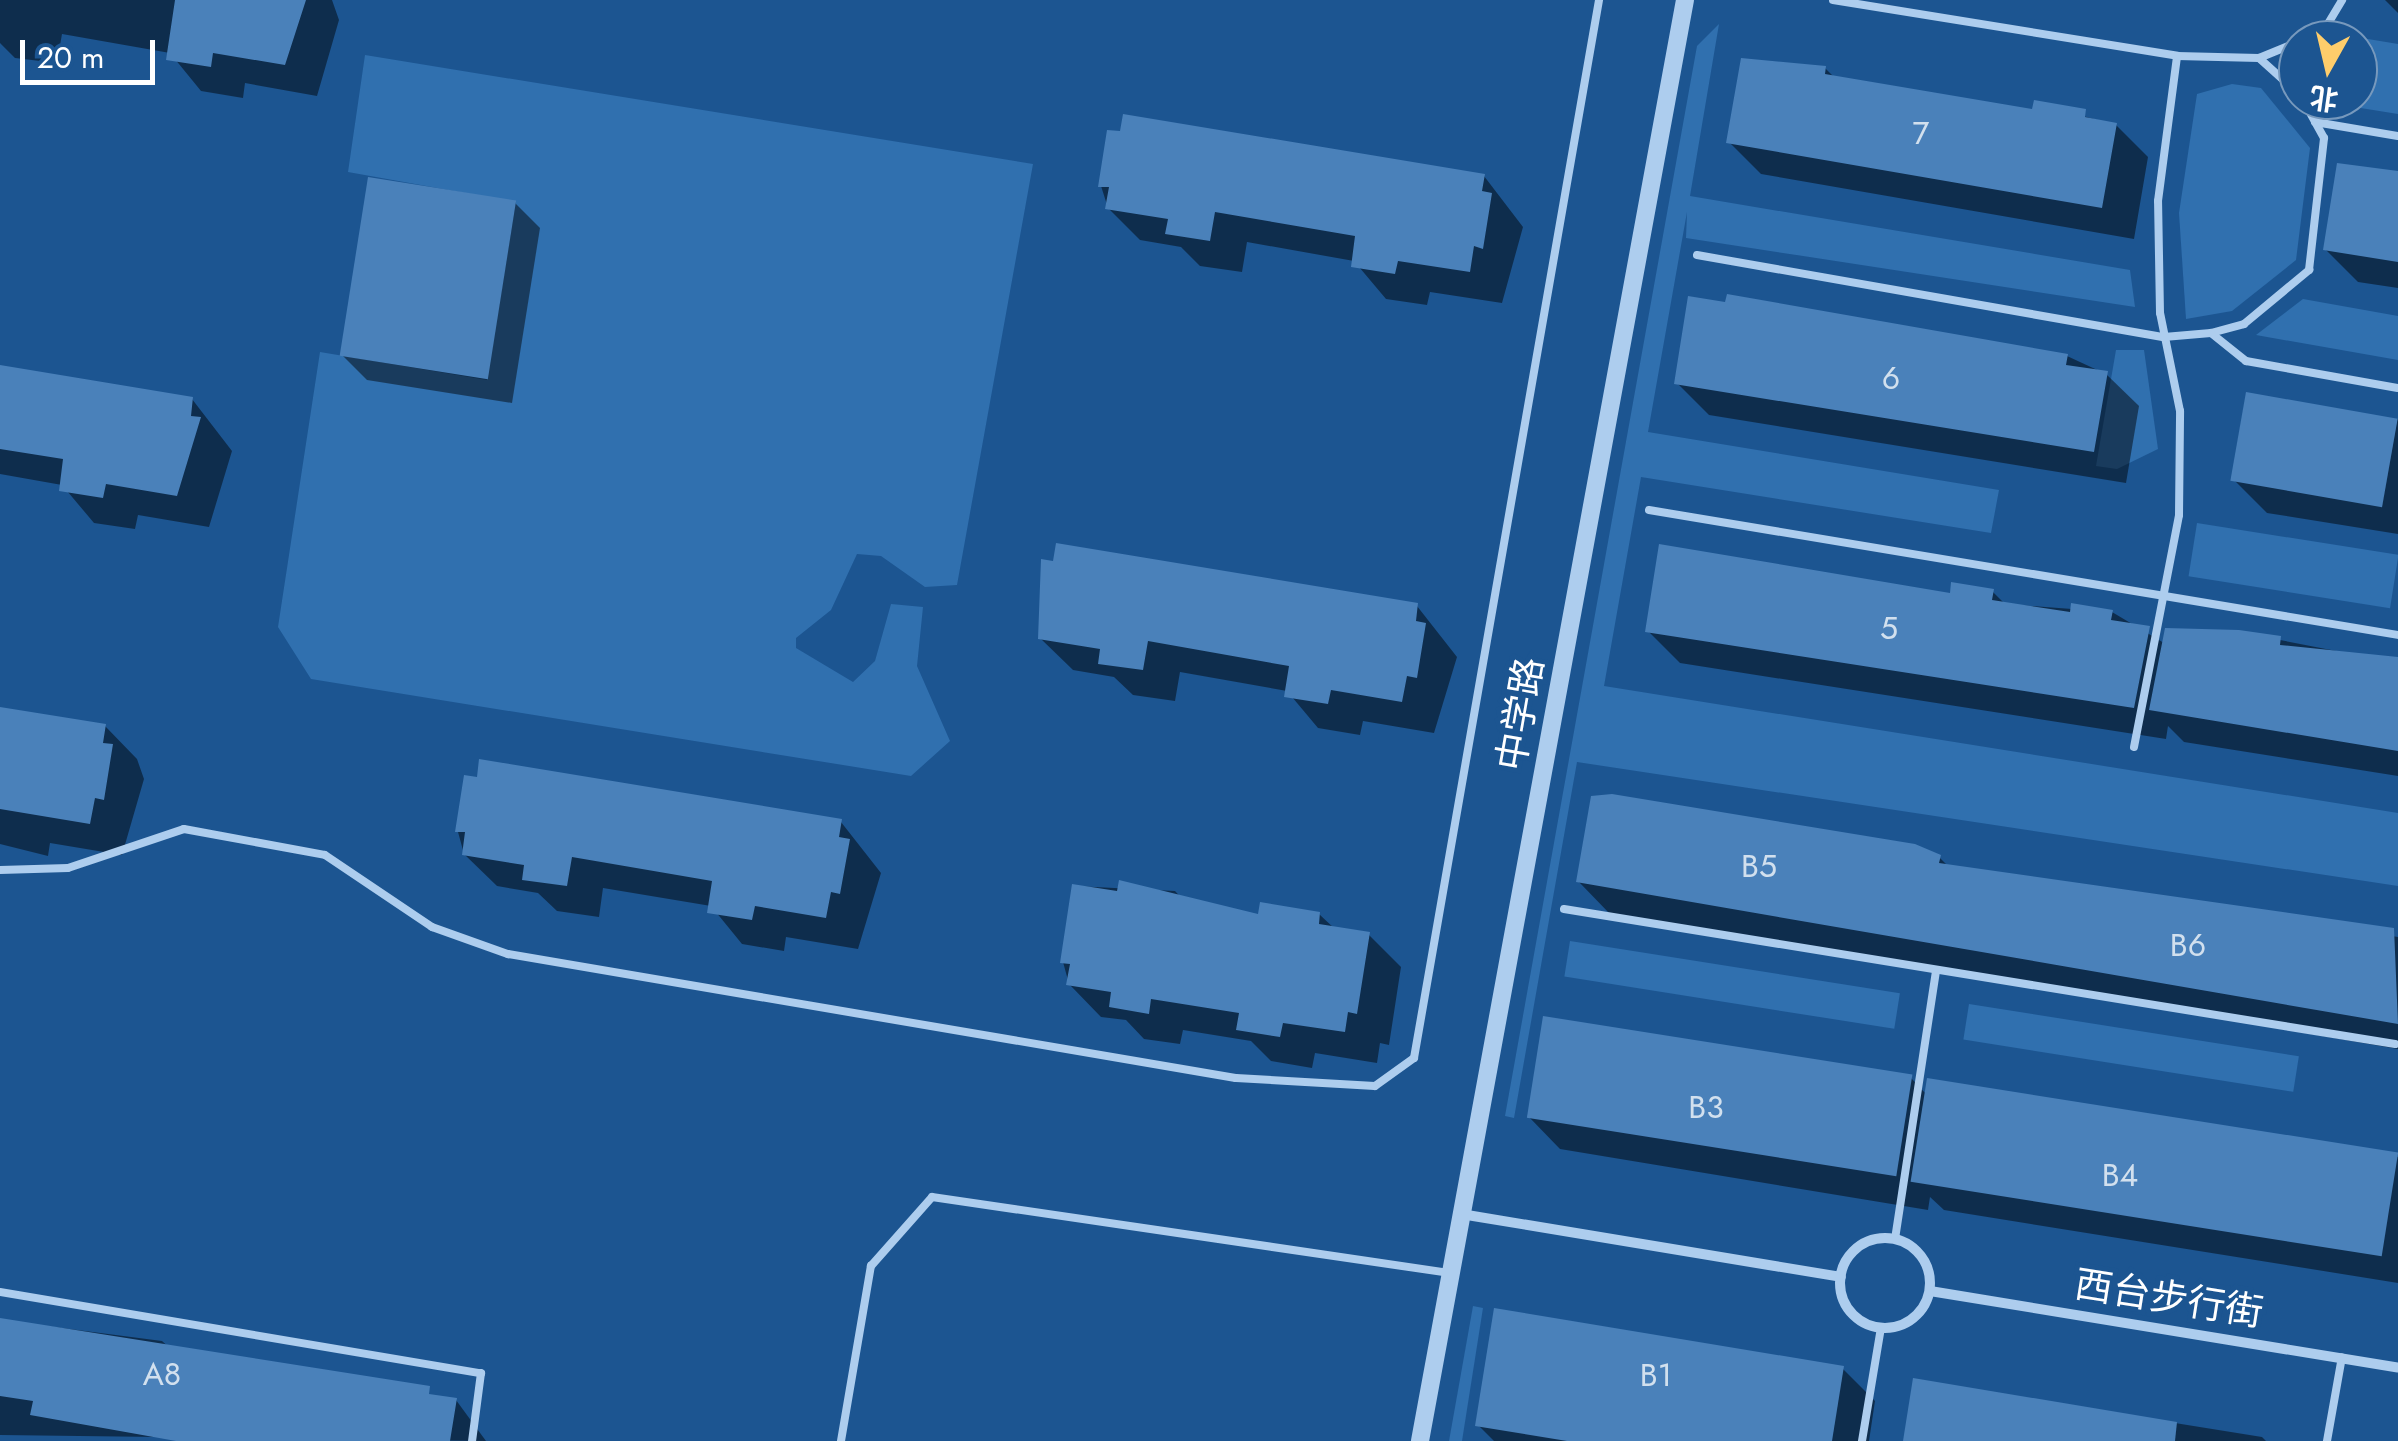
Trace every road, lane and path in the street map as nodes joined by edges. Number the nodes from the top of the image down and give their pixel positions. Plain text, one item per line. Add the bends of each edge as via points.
1 (1599, 0) edge
2 (1686, 0) edge
3 (1832, 0) edge
4 (2278, 50) edge
5 (2177, 56) junction
6 (2258, 58) junction
7 (2278, 76) edge
8 (2315, 122) joint
9 (2398, 136) edge
10 (1697, 255) dead end
11 (2211, 334) junction
12 (2164, 337) junction
13 (2398, 388) edge
14 (1649, 510) dead end
15 (2164, 592) junction
16 (2398, 635) edge
17 (2134, 747) dead end
18 (0, 870) edge
19 (1564, 909) dead end
20 (1936, 970) junction
21 (2394, 1044) dead end
22 (1461, 1214) junction
23 (1895, 1239) junction
24 (1450, 1273) junction
25 (1841, 1277) junction
26 (1930, 1291) junction
27 (0, 1292) edge
28 (1881, 1328) junction
29 (2342, 1356) junction
30 (2398, 1368) edge
31 (472, 1441) edge
32 (841, 1441) edge
33 (1420, 1441) edge
34 (1862, 1441) edge
35 (2327, 1441) edge

1 - 18 lane via 1414,1058 1375,1086 1236,1078 508,954 432,927 325,855 184,829 68,868
2 - 22 street, 中学路
3 - 5 lane
4 - 6 lane
5 - 6 lane
5 - 12 lane via 2158,200
6 - 7 lane
8 - 9 lane
8 - 11 lane via 2324,138 2309,270 2244,324
10 - 12 lane
11 - 12 lane
11 - 13 lane via 2246,361
12 - 15 lane via 2180,411 2179,515
14 - 15 lane
15 - 16 lane
15 - 17 lane
19 - 20 lane
20 - 21 lane
20 - 23 lane
22 - 24 street, 中学路
22 - 25 street
23 - 25 street via 1859,1246
23 - 26 street via 1924,1259
24 - 32 lane via 932,1196 871,1266
24 - 33 street, 中学路
25 - 28 street via 1854,1315
26 - 28 street via 1909,1322
26 - 29 street, 西台步行街
27 - 31 lane via 481,1373
28 - 34 lane
29 - 30 street, 西台步行街
29 - 35 lane

